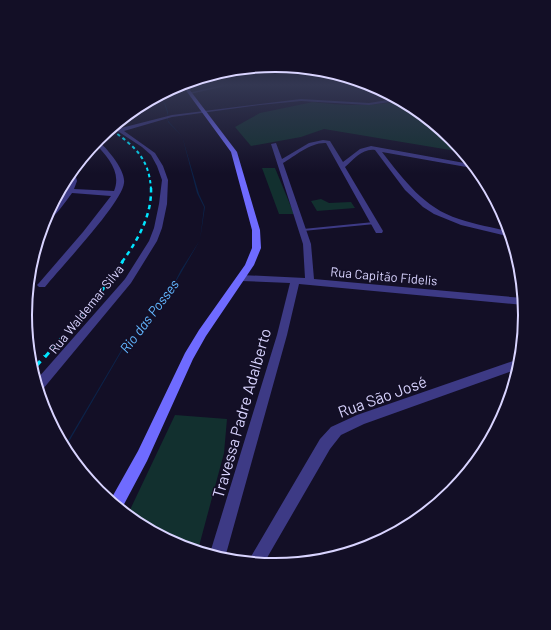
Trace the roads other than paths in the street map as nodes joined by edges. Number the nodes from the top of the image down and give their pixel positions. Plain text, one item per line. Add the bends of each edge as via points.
1 (182, 114) edge
2 (206, 114) edge
3 (120, 127) edge
4 (119, 129) edge
5 (274, 144) dead end
6 (100, 146) edge
7 (377, 149) junction
8 (281, 162) junction
9 (468, 165) edge
10 (342, 166) junction
11 (74, 179) edge
12 (66, 191) edge
13 (117, 194) junction
14 (374, 222) junction
15 (303, 230) junction
16 (379, 231) dead end
17 (505, 234) edge
18 (241, 278) junction
19 (295, 280) junction
20 (310, 282) junction
21 (42, 285) dead end
22 (518, 302) edge
23 (513, 366) edge
24 (41, 382) edge
25 (118, 500) edge
26 (219, 552) edge
27 (258, 558) edge

1 - 3 street
2 - 18 main road via 237,159 256,230 256,253
4 - 24 street, Rua Waldemar Silva via 153,154 160,166 165,180 158,228 153,241 128,281
5 - 8 street
6 - 13 street via 107,152 120,175 121,184
7 - 9 street
7 - 10 street via 362,150
7 - 17 street via 415,197 427,207 448,218
8 - 10 street via 324,140 328,142
8 - 15 street
10 - 14 street
11 - 12 street via 74,183
12 - 13 street
13 - 21 street
14 - 15 lane
14 - 16 street
15 - 20 street via 309,257
18 - 19 street, Rua Capitão Fidelis
18 - 25 main road via 193,349 143,455
19 - 20 street, Rua Capitão Fidelis
19 - 26 street, Travessa Padre Adalberto via 282,335
20 - 22 street, Rua Capitão Fidelis
23 - 27 street, Rua São José via 336,431 325,444

